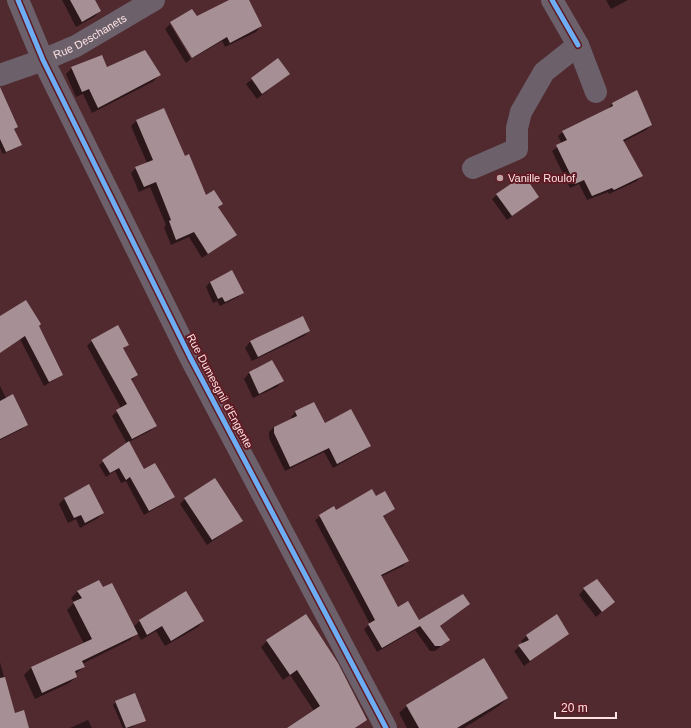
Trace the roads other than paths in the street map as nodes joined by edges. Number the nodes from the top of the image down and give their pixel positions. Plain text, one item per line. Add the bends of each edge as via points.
1 (18, 0) edge
2 (154, 0) edge
3 (552, 0) edge
4 (578, 45) junction
5 (44, 60) junction
6 (0, 75) edge
7 (596, 92) dead end
8 (473, 168) dead end
9 (386, 728) edge

1 - 5 street, Rue Dumesgnil d'Engente
2 - 5 street, Rue Deschanets via 76,46
3 - 4 street
4 - 7 street
4 - 8 street via 544,72 521,112 517,128 517,149
5 - 6 street, Rue Deschanets
5 - 9 street, Rue Dumesgnil d'Engente via 190,357

